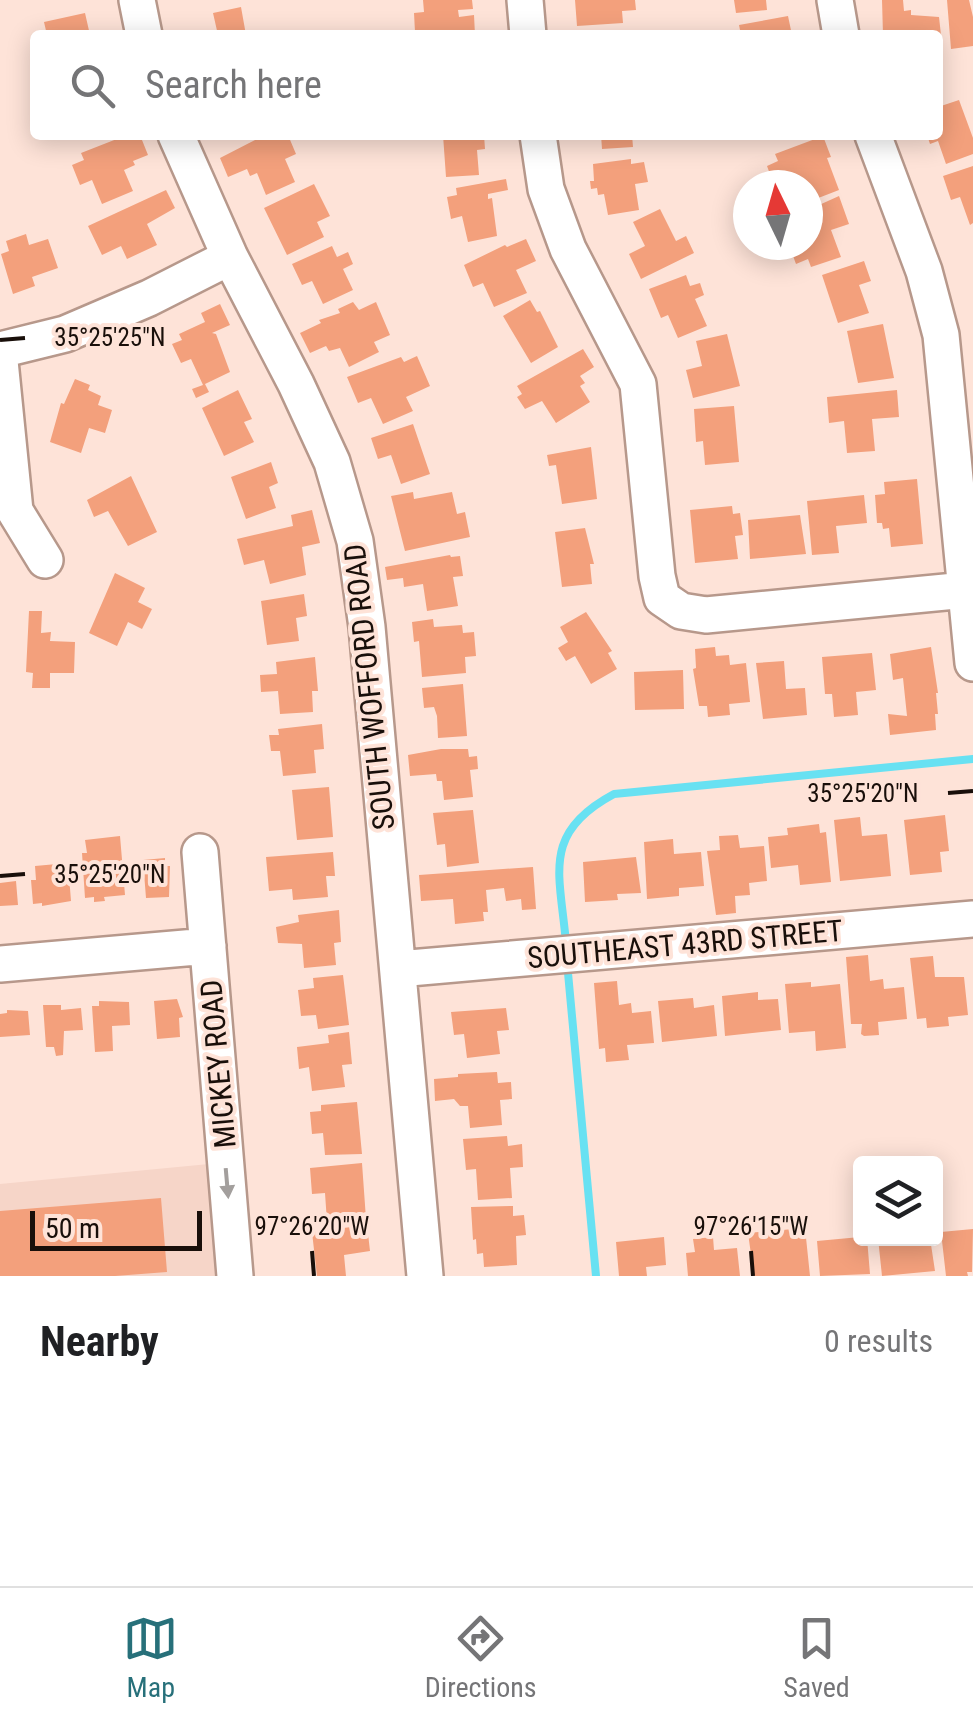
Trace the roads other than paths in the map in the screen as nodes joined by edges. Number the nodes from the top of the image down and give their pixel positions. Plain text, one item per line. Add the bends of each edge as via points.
1 (137, 0) edge
2 (526, 0) edge
3 (834, 0) edge
4 (143, 30) edge
5 (528, 30) edge
6 (840, 30) edge
7 (178, 140) edge
8 (539, 140) edge
9 (875, 140) edge
10 (230, 257) junction
11 (0, 350) edge
12 (0, 361) edge
13 (46, 560) dead end
14 (966, 590) junction
15 (973, 663) edge
16 (200, 852) dead end
17 (973, 920) edge
18 (208, 946) junction
19 (0, 964) edge
20 (398, 970) junction
21 (235, 1276) edge
22 (424, 1276) edge

1 - 4 street
2 - 5 street
3 - 6 street
7 - 10 street, SOUTH WOFFORD ROAD
8 - 14 street via 546,189 568,249 638,384 662,598 681,611 706,614
9 - 14 street via 941,335
10 - 11 street via 65,334
10 - 20 street, SOUTH WOFFORD ROAD via 332,462 355,540
12 - 13 street via 14,511
14 - 15 street
16 - 18 street, MICKEY ROAD
17 - 20 street, SOUTHEAST 43RD STREET
18 - 19 street
18 -> 21 street, MICKEY ROAD
20 - 22 street, SOUTH WOFFORD ROAD

